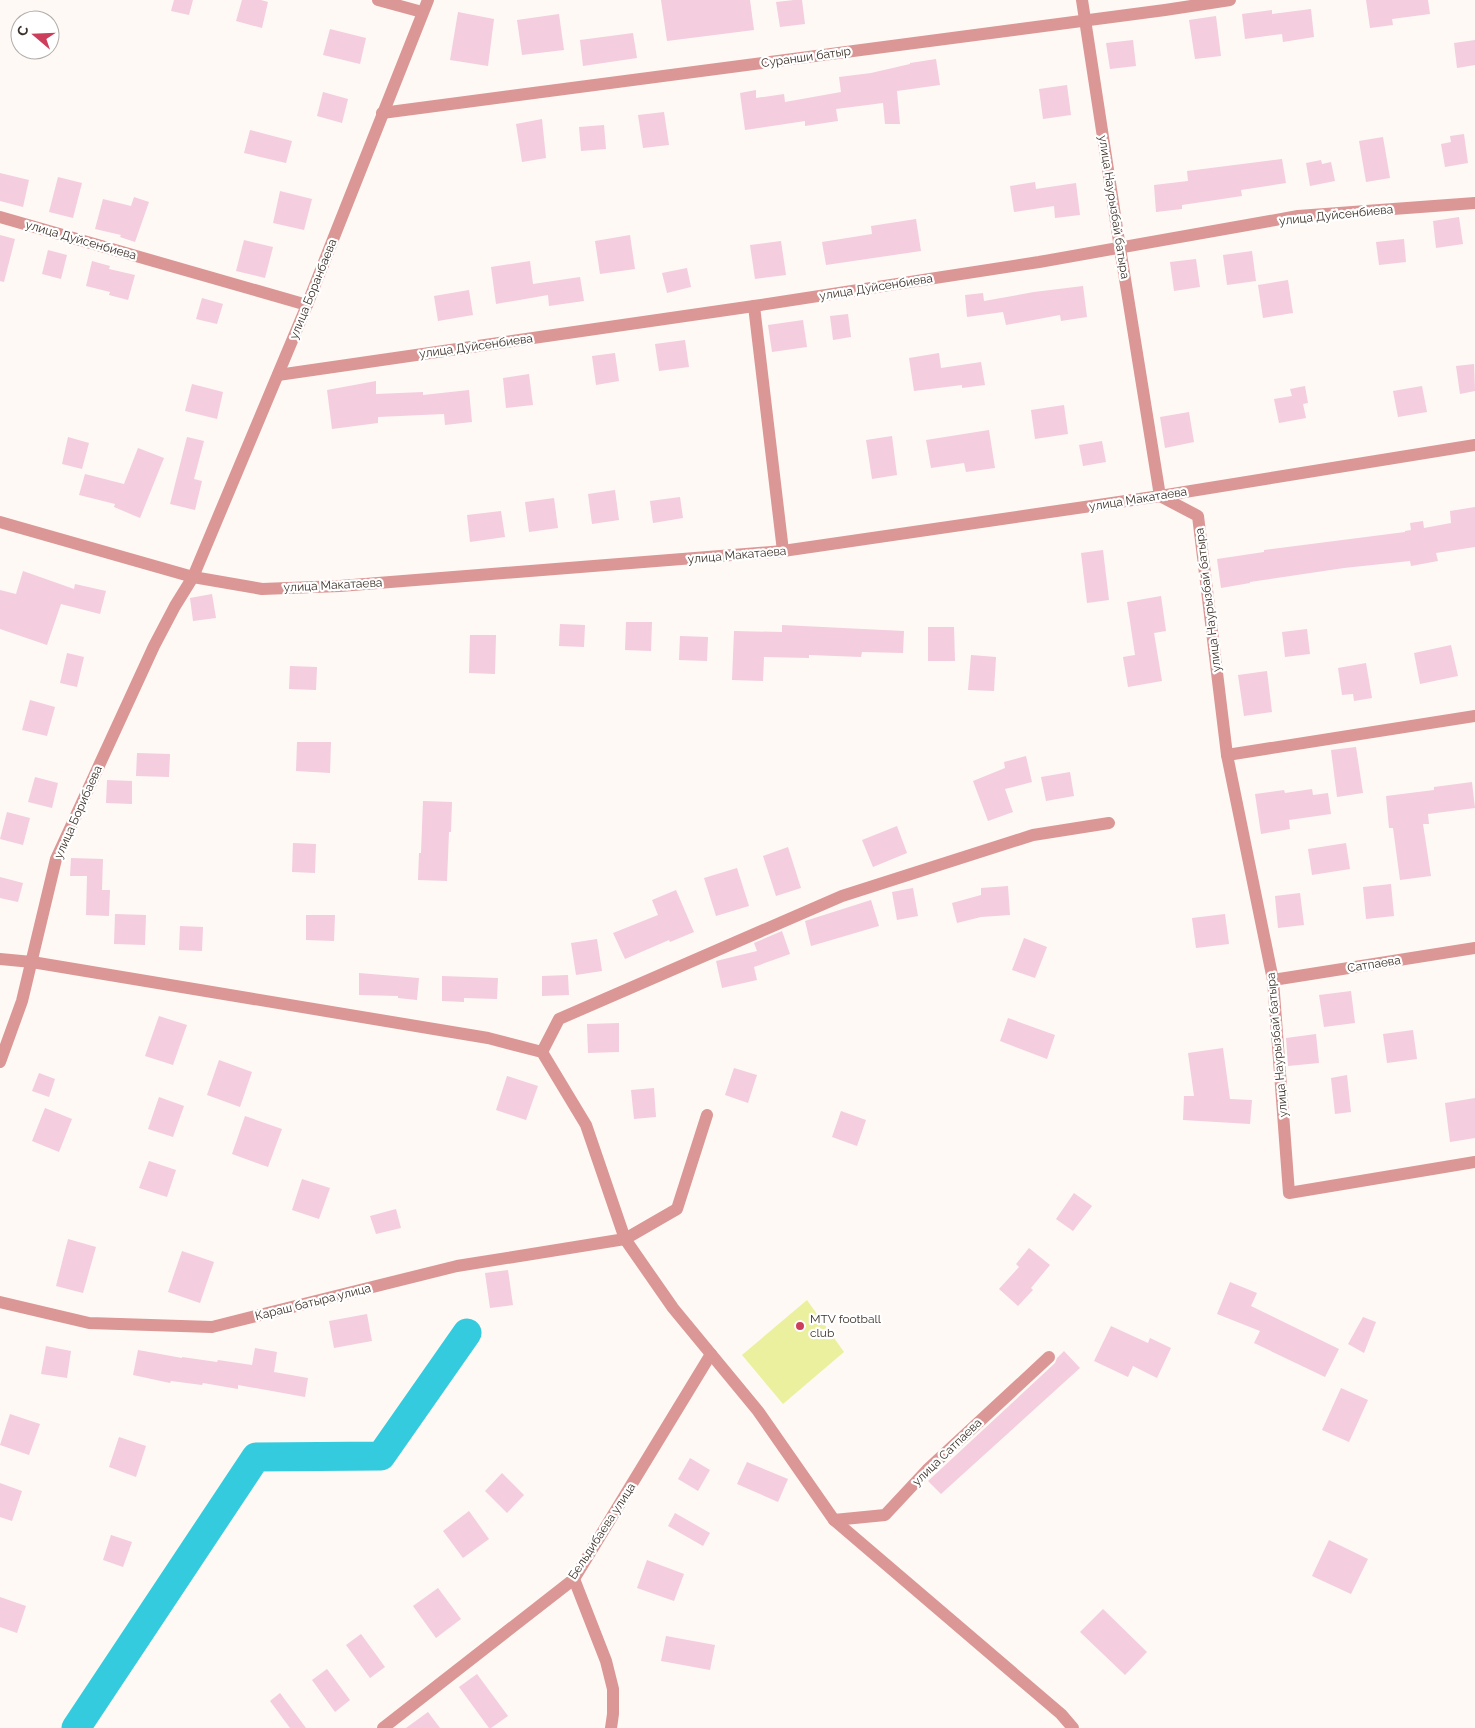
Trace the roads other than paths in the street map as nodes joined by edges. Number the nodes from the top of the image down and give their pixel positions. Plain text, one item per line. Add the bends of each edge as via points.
1 (378, 0) edge
2 (428, 0) edge
3 (1082, 0) edge
4 (1230, 0) edge
5 (422, 12) junction
6 (1086, 21) junction
7 (382, 113) junction
8 (1475, 203) edge
9 (0, 217) edge
10 (1120, 248) junction
11 (307, 305) junction
12 (754, 306) junction
13 (278, 375) junction
14 (1475, 445) edge
15 (1160, 496) junction
16 (0, 522) edge
17 (783, 551) junction
18 (193, 577) junction
19 (1475, 716) edge
20 (1227, 755) junction
21 (1109, 823) dead end
22 (1475, 948) edge
23 (0, 959) edge
24 (32, 962) junction
25 (1273, 980) junction
26 (542, 1052) junction
27 (0, 1062) edge
28 (707, 1115) dead end
29 (1475, 1162) edge
30 (625, 1240) junction
31 (0, 1302) edge
32 (711, 1354) junction
33 (1049, 1357) dead end
34 (834, 1520) junction
35 (574, 1579) junction
36 (383, 1728) edge
37 (611, 1728) edge
38 (1072, 1728) edge

1 - 5 street
2 - 5 street, улица Боранбаева
3 - 6 street, улица Наурызбай батыра
4 - 6 street, Суранши батыр
5 - 7 street, улица Боранбаева
6 - 7 street, Суранши батыр
6 - 10 street, улица Наурызбай батыра
7 - 11 street, улица Боранбаева
8 - 10 street, улица Дуйсенбиева via 1298,216
9 - 11 street, улица Дуйсенбиева
10 - 12 street, улица Дуйсенбиева
10 - 15 street, улица Наурызбай батыра
11 - 13 street, улица Боранбаева
12 - 13 street, улица Дуйсенбиева
12 - 17 street
13 - 18 street, улица Боранбаева
14 - 15 street, улица Макатаева
15 - 17 street, улица Макатаева
15 - 20 street, улица Наурызбай батыра via 1198,516
16 - 18 street, улица Макатаева
17 - 18 street, улица Макатаева via 340,586 262,588
18 - 24 street, улица Борибаева via 154,646 56,859
19 - 20 street
20 - 25 street, улица Наурызбай батыра
21 - 26 street via 1033,835 842,896 559,1019
22 - 25 street, Сатпаева
23 - 24 street
24 - 26 street via 488,1038
24 - 27 street, улица Борибаева
25 - 29 street, улица Наурызбай батыра via 1289,1194
26 - 30 street via 586,1125
28 - 30 street via 677,1209
30 - 31 street, Караш батыра улица via 457,1266 212,1327 89,1323
30 - 32 street via 673,1308
32 - 34 street via 758,1411
32 - 35 street, Бельдибаева улица
33 - 34 street, улица Сатпаева via 927,1470 885,1515
34 - 38 street via 1061,1714
35 - 36 street, Бельдибаева улица
35 - 37 street via 606,1661 613,1688

